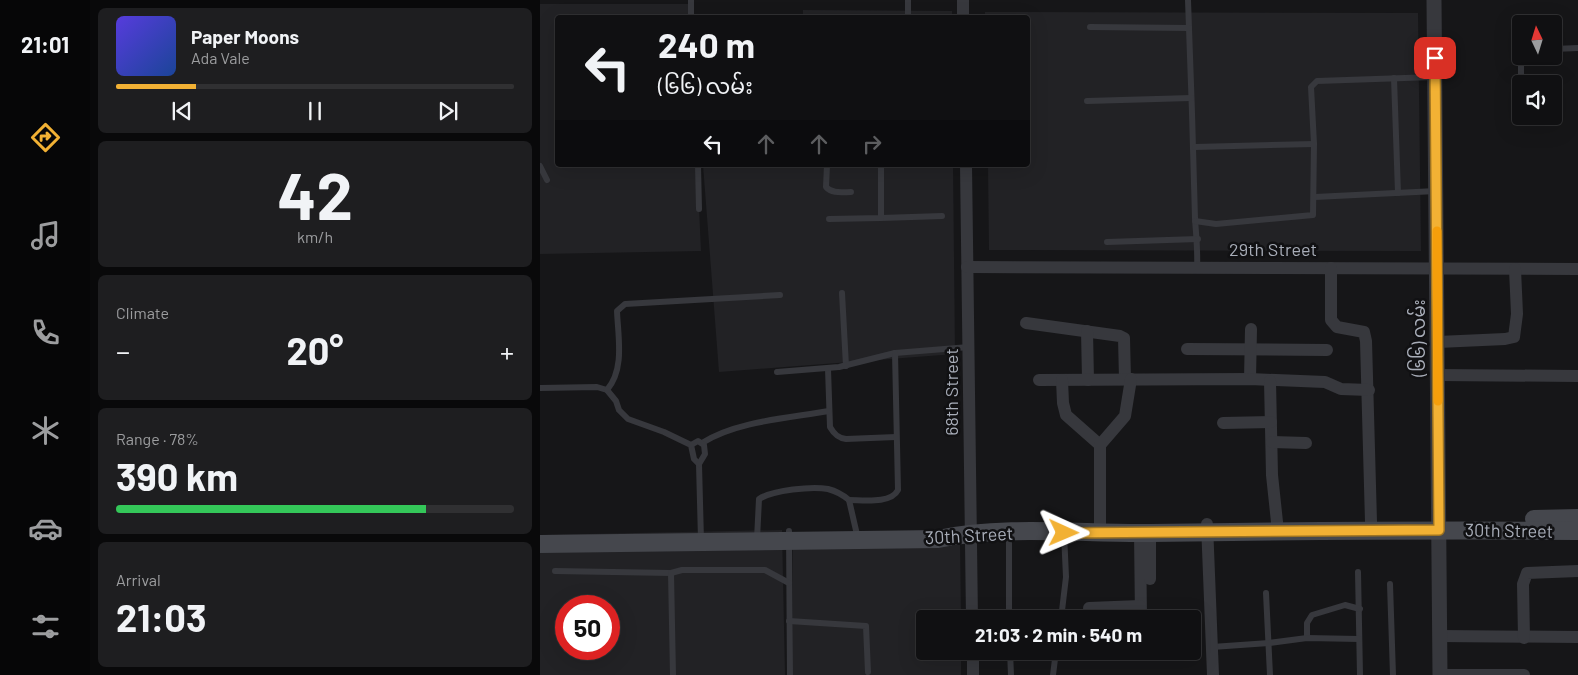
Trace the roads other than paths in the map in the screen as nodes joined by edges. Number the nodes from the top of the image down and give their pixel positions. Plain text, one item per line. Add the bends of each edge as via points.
1 (690, 0) edge
2 (908, 0) edge
3 (963, 0) edge
4 (1188, 0) edge
5 (1434, 0) edge
6 (692, 15) edge
7 (908, 15) edge
8 (963, 15) edge
9 (1090, 28) dead end
10 (1189, 28) junction
11 (1578, 48) edge
12 (1562, 49) edge
13 (1521, 65) edge
14 (1521, 75) dead end
15 (1435, 77) junction
16 (1394, 78) junction
17 (1191, 98) junction
18 (1086, 101) dead end
19 (1314, 144) junction
20 (1195, 146) junction
21 (540, 166) edge
22 (698, 167) edge
23 (827, 167) edge
24 (882, 167) edge
25 (966, 167) edge
26 (548, 180) dead end
27 (1436, 191) junction
28 (851, 192) dead end
29 (1398, 193) junction
30 (1315, 197) junction
31 (699, 209) dead end
32 (942, 216) dead end
33 (881, 218) junction
34 (829, 220) dead end
35 (1196, 221) junction
36 (1198, 239) junction
37 (1106, 242) dead end
38 (967, 267) junction
39 (1197, 268) junction
40 (1331, 268) junction
41 (1437, 268) junction
42 (1515, 269) junction
43 (1578, 269) edge
44 (842, 293) dead end
45 (780, 295) dead end
46 (1026, 324) dead end
47 (1251, 329) dead end
48 (1087, 332) junction
49 (1438, 342) junction
50 (969, 348) junction
51 (1187, 348) dead end
52 (1251, 349) junction
53 (1327, 350) dead end
54 (895, 353) junction
55 (846, 366) junction
56 (828, 369) junction
57 (777, 372) dead end
58 (1438, 375) junction
59 (1578, 376) edge
60 (1128, 379) junction
61 (1250, 379) junction
62 (1039, 380) dead end
63 (1062, 380) junction
64 (1088, 380) junction
65 (1270, 381) junction
66 (540, 388) edge
67 (607, 390) junction
68 (1369, 390) junction
69 (829, 411) junction
70 (1271, 422) junction
71 (1223, 423) dead end
72 (896, 437) junction
73 (1272, 442) junction
74 (702, 443) junction
75 (1306, 443) dead end
76 (691, 445) junction
77 (1100, 445) junction
78 (699, 464) junction
79 (848, 500) junction
80 (1578, 518) edge
81 (1277, 522) junction
82 (1371, 522) junction
83 (1438, 526) junction
84 (1207, 528) junction
85 (970, 530) junction
86 (1063, 530) junction
87 (1100, 530) junction
88 (1578, 531) edge
89 (1009, 533) junction
90 (1145, 533) junction
91 (540, 534) edge
92 (857, 535) junction
93 (701, 536) junction
94 (757, 536) junction
95 (789, 536) junction
96 (540, 544) edge
97 (555, 571) dead end
98 (1578, 571) edge
99 (1358, 572) dead end
100 (671, 573) junction
101 (1150, 579) dead end
102 (789, 583) junction
103 (1390, 584) dead end
104 (1266, 593) dead end
105 (1089, 608) dead end
106 (1360, 609) junction
107 (972, 610) edge
108 (1009, 610) edge
109 (1062, 610) edge
110 (1115, 610) edge
111 (1141, 610) edge
112 (789, 621) junction
113 (1439, 636) junction
114 (1578, 637) edge
115 (1307, 638) junction
116 (1524, 638) junction
117 (1359, 639) junction
118 (1269, 643) junction
119 (1212, 648) junction
120 (972, 660) edge
121 (1010, 660) edge
122 (1054, 660) edge
123 (868, 672) dead end
124 (673, 675) edge
125 (790, 675) edge
126 (973, 675) edge
127 (1011, 675) edge
128 (1052, 675) edge
129 (1213, 675) edge
130 (1270, 675) edge
131 (1360, 675) edge
132 (1393, 675) edge
133 (1440, 675) edge
134 (1524, 675) edge

1 - 6 lane
2 - 7 lane
3 - 8 street
4 - 10 lane
5 - 15 street, (၆၆) လမ်း
9 - 10 lane
10 - 17 lane
11 - 12 lane
13 - 14 lane
15 - 16 lane
15 - 27 street, (၆၆) လမ်း
16 - 19 lane via 1324,79 1314,83 1311,87
16 - 29 lane
17 - 18 lane
17 - 20 lane
19 - 20 lane
19 - 30 lane
20 - 35 lane
21 - 26 lane
22 - 31 lane
23 - 28 lane via 828,190
24 - 33 lane
25 - 38 street, 68th Street
27 - 29 lane
27 - 41 street, (၆၆) လမ်း
29 - 30 lane
30 - 35 lane via 1315,211 1310,216 1216,224
32 - 33 lane
33 - 34 lane
35 - 36 lane
36 - 37 lane
36 - 39 lane
38 - 39 street, 29th Street
38 - 50 street, 68th Street
39 - 40 street, 29th Street
40 - 41 street, 29th Street
40 - 68 street via 1331,320 1337,327 1364,332
41 - 42 street, 29th Street
41 - 49 street, (၆၆) လမ်း
42 - 43 street, 29th Street
42 - 49 street via 1517,309 1514,337
44 - 55 lane
45 - 67 lane via 625,304 619,307 618,366 615,380
46 - 48 street
47 - 52 street
48 - 60 street via 1124,338
48 - 64 street
49 - 58 street, (၆၆) လမ်း
50 - 54 lane
50 - 85 street, 68th Street
51 - 52 street
52 - 53 street
52 - 61 street
54 - 55 lane
54 - 72 lane
55 - 56 lane
56 - 57 lane
56 - 69 lane
58 - 59 street
58 - 83 street, (၆၆) လမ်း
60 - 61 street
60 - 64 street
60 - 77 street via 1125,416
61 - 65 street
62 - 63 street
63 - 64 street
63 - 77 street via 1066,415
65 - 68 street via 1325,382 1341,389
65 - 70 street
66 - 67 lane via 597,387
67 - 76 lane via 628,419
68 - 82 street
69 - 72 lane via 830,427 840,438
69 - 74 lane via 738,427
70 - 71 street
70 - 73 street
72 - 79 lane via 898,490 895,496
73 - 75 street
73 - 81 street
74 - 76 lane via 698,441
74 - 78 lane via 705,454
76 - 78 lane via 694,459
77 - 87 street
78 - 93 lane
79 - 92 lane
79 - 94 lane via 829,489 767,494 759,498
80 - 83 main road, 30th Street
81 - 82 main road, 30th Street
81 - 84 main road, 30th Street
82 - 83 main road, 30th Street
83 - 84 main road, 30th Street
83 - 88 main road, 30th Street
83 - 113 street, (၆၆) လမ်း
84 - 87 main road, 30th Street
84 - 90 main road, 30th Street
84 - 119 street
85 - 86 main road, 30th Street
85 - 89 main road, 30th Street
85 - 92 main road, 30th Street
85 - 107 street, 68th Street
86 - 87 main road, 30th Street
86 - 89 main road, 30th Street
86 - 109 lane via 1066,577
87 - 90 main road, 30th Street
89 - 108 lane
90 - 101 street
90 - 111 street
91 - 93 main road, 30th Street
92 - 95 main road, 30th Street
93 - 94 main road, 30th Street
93 - 96 main road, 30th Street
94 - 95 main road, 30th Street
95 - 102 lane
97 - 100 lane
98 - 116 street via 1527,573 1523,584
99 - 106 lane
100 - 102 lane via 682,570 765,570
100 - 124 lane
102 - 112 lane
103 - 132 lane
104 - 118 lane
105 - 110 street
106 - 115 lane via 1345,605 1312,615 1307,624
106 - 117 lane
112 - 123 lane via 866,626
112 - 125 lane
113 - 116 street
113 - 133 street, (၆၆) လမ်း
114 - 116 street
115 - 117 lane
115 - 118 lane
117 - 131 lane
118 - 119 lane
118 - 130 lane
119 - 129 street
120 - 126 street
121 - 127 lane
122 - 128 lane
133 - 134 street

